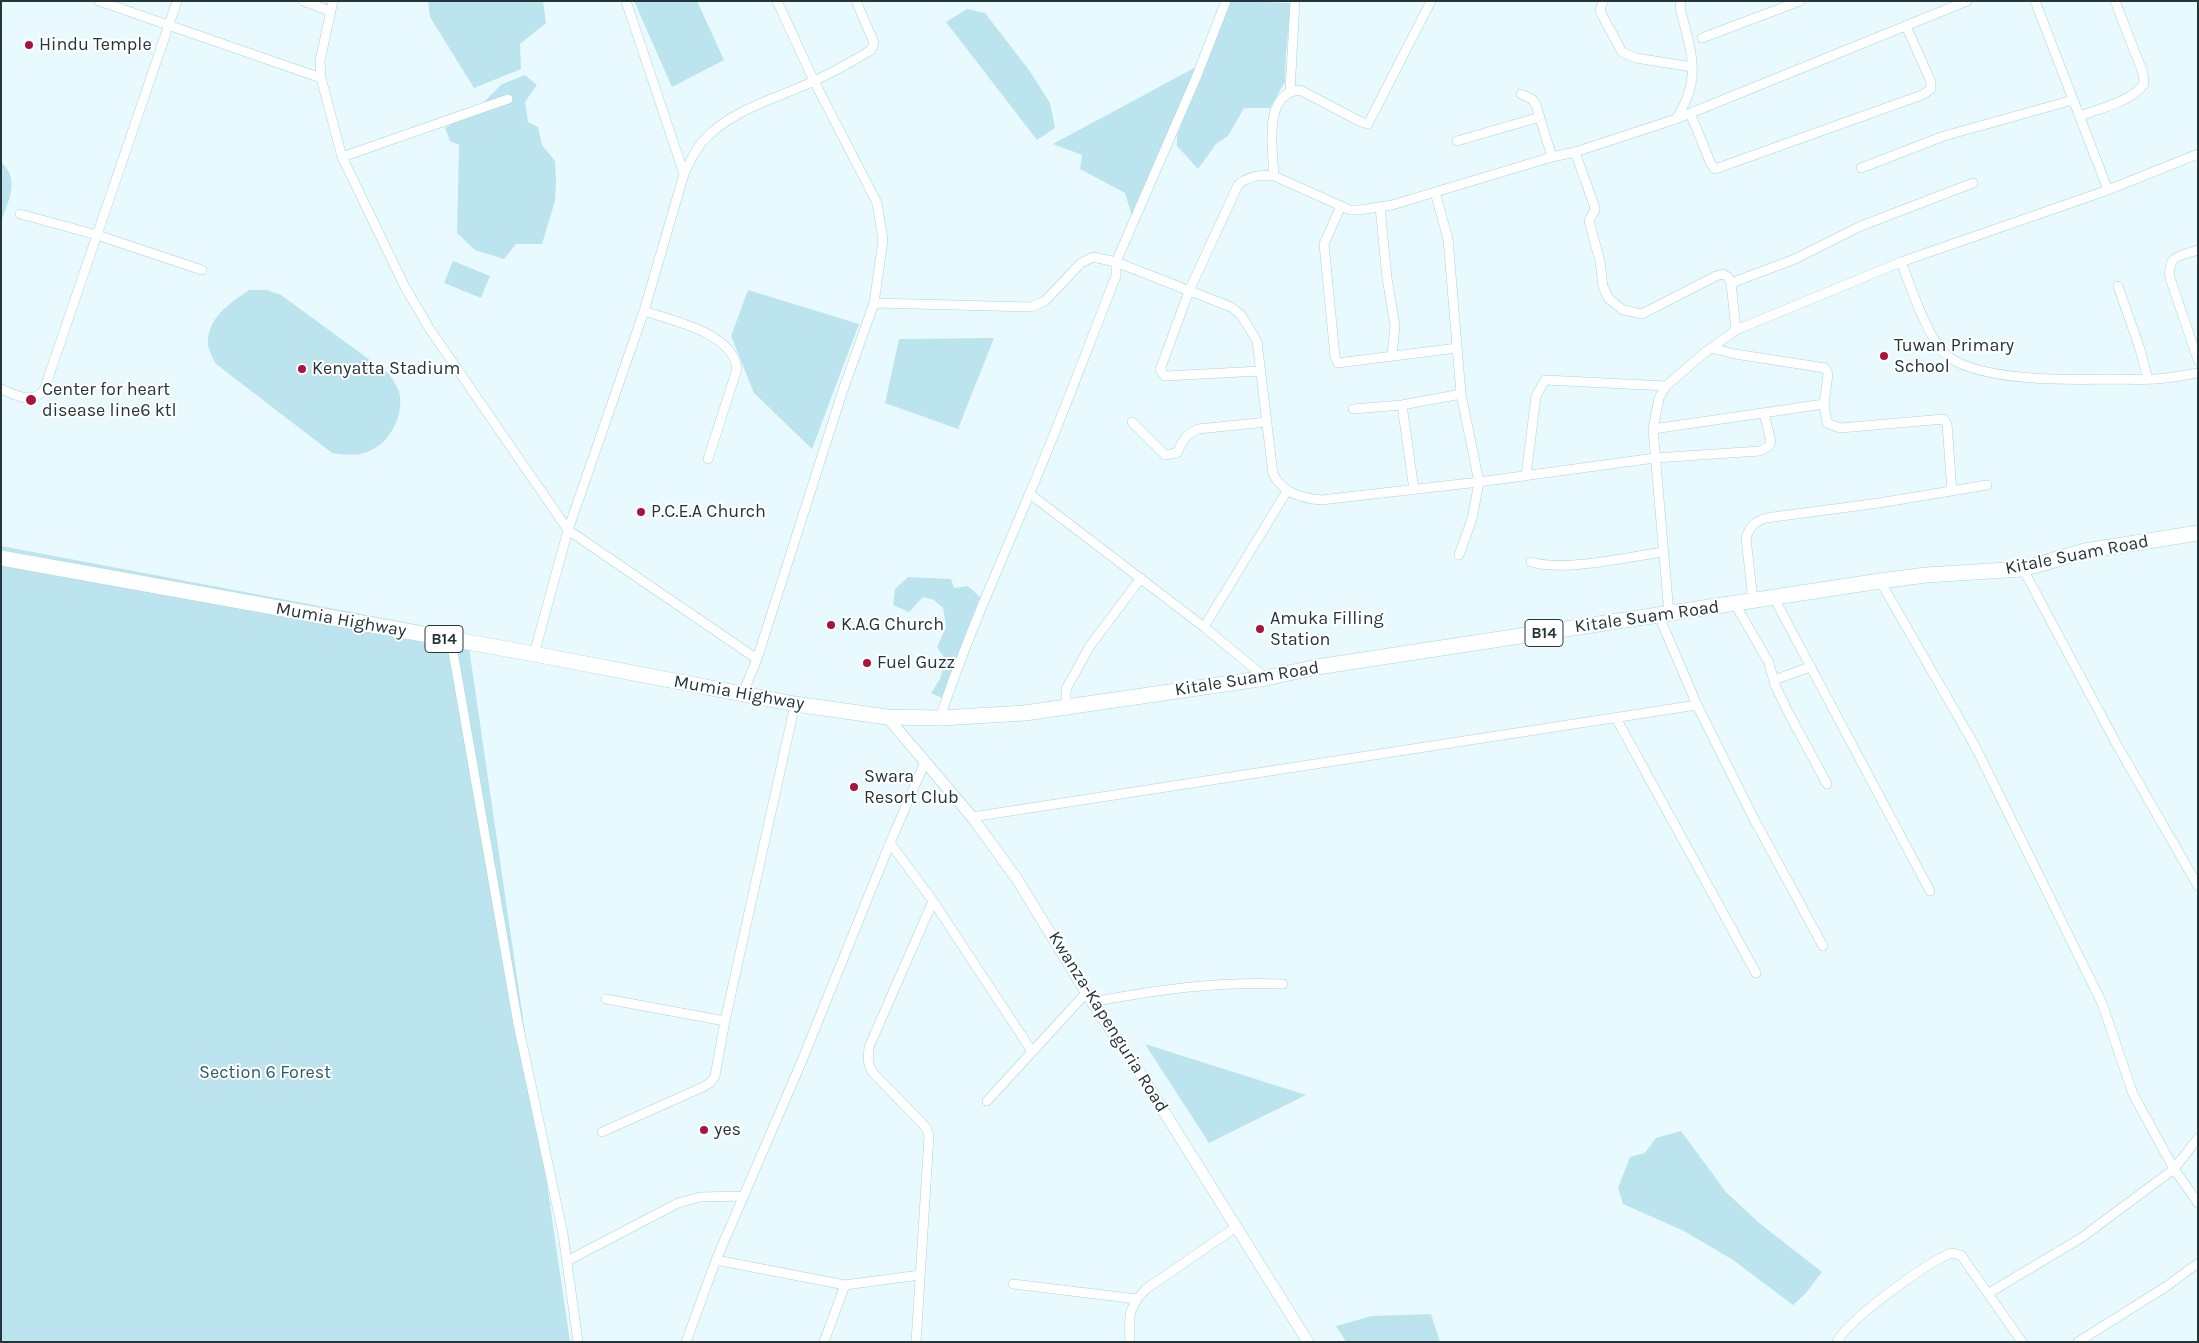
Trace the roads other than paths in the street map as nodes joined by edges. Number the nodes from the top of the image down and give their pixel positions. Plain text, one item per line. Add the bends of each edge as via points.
1 (99, 1) edge
2 (177, 1) edge
3 (303, 1) edge
4 (626, 1) edge
5 (777, 1) edge
6 (856, 1) edge
7 (1226, 1) edge
8 (1295, 1) edge
9 (1431, 1) edge
10 (1603, 1) edge
11 (1681, 1) edge
12 (1800, 1) edge
13 (1967, 1) edge
14 (2034, 1) edge
15 (2115, 1) edge
16 (332, 6) edge
17 (169, 25) junction
18 (1906, 26) junction
19 (1702, 38) dead end
20 (1692, 67) junction
21 (321, 78) junction
22 (814, 81) junction
23 (1290, 91) junction
24 (1521, 94) dead end
25 (508, 99) dead end
26 (2073, 100) junction
27 (1690, 113) junction
28 (2080, 116) junction
29 (1540, 117) junction
30 (1676, 119) junction
31 (1457, 141) dead end
32 (1575, 152) junction
33 (2198, 154) edge
34 (1552, 156) junction
35 (342, 157) junction
36 (1861, 168) dead end
37 (684, 174) junction
38 (1274, 176) junction
39 (1973, 183) dead end
40 (2108, 190) junction
41 (1435, 192) junction
42 (1341, 206) junction
43 (1380, 207) junction
44 (20, 214) dead end
45 (97, 235) junction
46 (2198, 250) edge
47 (1116, 262) junction
48 (1901, 262) junction
49 (202, 270) dead end
50 (1731, 283) junction
51 (2118, 286) dead end
52 (1188, 290) junction
53 (874, 303) junction
54 (644, 310) junction
55 (1736, 330) junction
56 (1457, 348) junction
57 (1711, 348) junction
58 (1392, 355) junction
59 (2198, 360) edge
60 (1261, 371) junction
61 (2198, 373) edge
62 (2148, 379) junction
63 (1666, 386) junction
64 (1, 389) edge
65 (1461, 394) junction
66 (1824, 404) junction
67 (1402, 405) junction
68 (1353, 408) dead end
69 (1764, 413) junction
70 (1132, 422) dead end
71 (1267, 422) junction
72 (1653, 429) junction
73 (1655, 458) junction
74 (708, 459) dead end
75 (1526, 476) junction
76 (1479, 482) junction
77 (1987, 486) dead end
78 (1414, 490) junction
79 (1287, 491) junction
80 (1952, 491) junction
81 (1030, 494) junction
82 (568, 530) junction
83 (2198, 533) edge
84 (1664, 552) junction
85 (1459, 556) dead end
86 (1, 558) edge
87 (1531, 562) dead end
88 (2023, 569) junction
89 (1141, 578) junction
90 (1880, 581) junction
91 (1774, 598) junction
92 (1753, 601) junction
93 (1735, 604) junction
94 (1664, 615) junction
95 (1204, 627) junction
96 (451, 640) junction
97 (534, 654) junction
98 (757, 659) junction
99 (1810, 667) junction
100 (1266, 678) junction
101 (1774, 680) junction
102 (744, 693) junction
103 (795, 704) junction
104 (1697, 705) junction
105 (1066, 708) junction
106 (887, 717) junction
107 (940, 718) junction
108 (1616, 718) junction
109 (926, 762) junction
110 (1827, 784) dead end
111 (972, 817) junction
112 (890, 843) junction
113 (2198, 886) edge
114 (1930, 891) dead end
115 (933, 901) junction
116 (1823, 946) dead end
117 (1756, 973) dead end
118 (1283, 984) dead end
119 (1089, 997) junction
120 (606, 999) dead end
121 (725, 1021) junction
122 (1031, 1050) junction
123 (987, 1101) dead end
124 (602, 1132) dead end
125 (2198, 1138) edge
126 (2174, 1169) junction
127 (744, 1196) junction
128 (2198, 1203) edge
129 (1236, 1227) junction
130 (716, 1260) junction
131 (567, 1261) junction
132 (2198, 1263) edge
133 (920, 1275) junction
134 (1013, 1284) dead end
135 (846, 1285) junction
136 (1989, 1294) junction
137 (1137, 1299) junction
138 (578, 1342) edge
139 (686, 1342) edge
140 (824, 1342) edge
141 (916, 1342) edge
142 (1130, 1342) edge
143 (1308, 1342) edge
144 (1837, 1342) edge
145 (2022, 1342) edge
146 (2078, 1342) edge

1 - 17 street
2 - 17 street
3 - 16 street
4 - 37 street
5 - 22 street
6 - 22 street via 873,47
7 - 47 street
8 - 23 street
9 - 23 street via 1368,124 1300,90
10 - 20 street via 1600,10 1622,52 1636,58
11 - 20 street via 1693,57
12 - 19 street
13 - 18 street
14 - 26 street
15 - 28 street via 2143,73 2144,84 2129,97
16 - 21 street via 320,61
17 - 21 street
17 - 45 street
18 - 27 street
18 - 27 street via 1930,82 1930,89 1922,95 1715,169
20 - 30 street via 1692,88
21 - 35 street
22 - 37 street via 760,103 706,137
22 - 53 street via 877,203 884,240
23 - 38 street via 1277,105 1272,119
24 - 29 street via 1532,99
25 - 35 street
26 - 28 street
26 - 36 street via 1944,136
27 - 30 street
28 - 40 street
29 - 31 street
29 - 34 street
30 - 32 street
32 - 34 street
32 - 50 street via 1594,205 1589,221 1603,287 1609,299 1624,310 1642,314 1716,276 1723,274
33 - 40 street
34 - 41 street
35 - 82 street via 405,287 429,328
37 - 54 street
38 - 42 street
38 - 52 street via 1250,177 1238,185
39 - 50 street via 1861,226 1781,265
40 - 48 street
41 - 43 street
41 - 56 street via 1448,239
42 - 43 street via 1350,210
42 - 58 street via 1324,244 1338,363
43 - 58 street via 1395,326
44 - 45 street
45 - 49 street
45 - 64 street via 44,390 39,396 28,399
46 - 59 street via 2175,258 2168,269
47 - 52 street
47 - 53 street via 1093,258 1081,263 1045,301 1031,307
47 - 81 street via 1116,276
48 - 55 street
48 - 62 street via 1927,325 1950,358 1979,369 2034,378
50 - 55 street
51 - 62 street via 2140,346
52 - 60 street via 1231,307 1241,315 1257,341
52 - 60 street via 1160,365 1161,374
53 - 98 street
54 - 74 street via 700,330 729,349 736,360 737,369
54 - 82 street
55 - 57 street
56 - 58 street
56 - 65 street
57 - 63 street
57 - 66 street via 1825,368 1828,374
60 - 71 street
61 - 62 street
63 - 72 street via 1658,398
63 - 75 street via 1545,380 1536,396
65 - 67 street
65 - 76 street
66 - 69 street
66 - 80 street via 1826,423 1840,428 1944,419 1948,424
67 - 68 street
67 - 78 street
69 - 72 street
69 - 73 street via 1771,442 1760,451
70 - 71 street via 1165,455 1177,453 1182,440 1198,429
71 - 79 street via 1273,474
72 - 73 street
73 - 75 street
73 - 84 street
75 - 76 street
76 - 78 street
76 - 85 street via 1472,520
77 - 80 street
78 - 79 street via 1321,500
79 - 95 street
80 - 92 street via 1755,522 1746,538
81 - 89 street
81 - 107 street via 984,600
82 - 97 street
82 - 98 street
83 - 88 highway, Kitale Suam Road / B14 via 2085,551
84 - 87 street via 1565,565
84 - 94 street
86 - 96 highway, Mumia Highway / B14
88 - 90 highway, Kitale Suam Road / B14
88 - 113 street via 2117,745
89 - 95 street
89 - 105 street via 1090,646 1066,689
90 - 91 highway, Kitale Suam Road / B14
90 - 126 street via 1974,746 2102,1003 2133,1094
91 - 92 highway, Kitale Suam Road / B14
91 - 99 street
92 - 93 highway, Kitale Suam Road / B14
93 - 94 highway, Kitale Suam Road / B14
93 - 101 street via 1770,662
94 - 100 highway, Kitale Suam Road / B14 via 1317,667
94 - 104 street
95 - 100 street
96 - 97 highway, Mumia Highway / B14
96 - 131 street via 518,1024
97 - 102 highway, Mumia Highway / B14
98 - 102 street
99 - 101 street
99 - 114 street
100 - 105 highway, Kitale Suam Road / B14
101 - 110 street
102 - 103 highway, Mumia Highway / B14
103 - 106 highway, Mumia Highway / B14
103 - 121 street
104 - 108 street
104 - 116 street
105 - 107 highway, Kitale Suam Road / B14
106 - 107 highway, Kitale Suam Road / B14
106 - 109 street, Kwanza-Kapenguria Road
108 - 111 street
108 - 117 street
109 - 111 street, Kwanza-Kapenguria Road
109 - 112 street
111 - 119 street, Kwanza-Kapenguria Road via 1017,879
112 - 115 street
112 - 127 street
115 - 122 street
115 - 133 street via 869,1047 868,1058 874,1074 927,1129 929,1136
118 - 119 street via 1198,985
119 - 122 street
119 - 129 street, Kwanza-Kapenguria Road
120 - 121 street
121 - 124 street via 718,1066 711,1082
122 - 123 street
125 - 126 street
126 - 128 street
126 - 136 street via 2081,1238
127 - 130 street
127 - 131 street via 700,1197 678,1203
129 - 137 street via 1146,1289
129 - 143 street, Kwanza-Kapenguria Road
130 - 135 street
130 - 139 street
131 - 138 street
132 - 146 street
133 - 135 street
133 - 141 street
134 - 137 street
135 - 140 street
136 - 144 street via 1961,1255 1951,1253 1868,1308
136 - 145 street
137 - 142 street via 1129,1313

